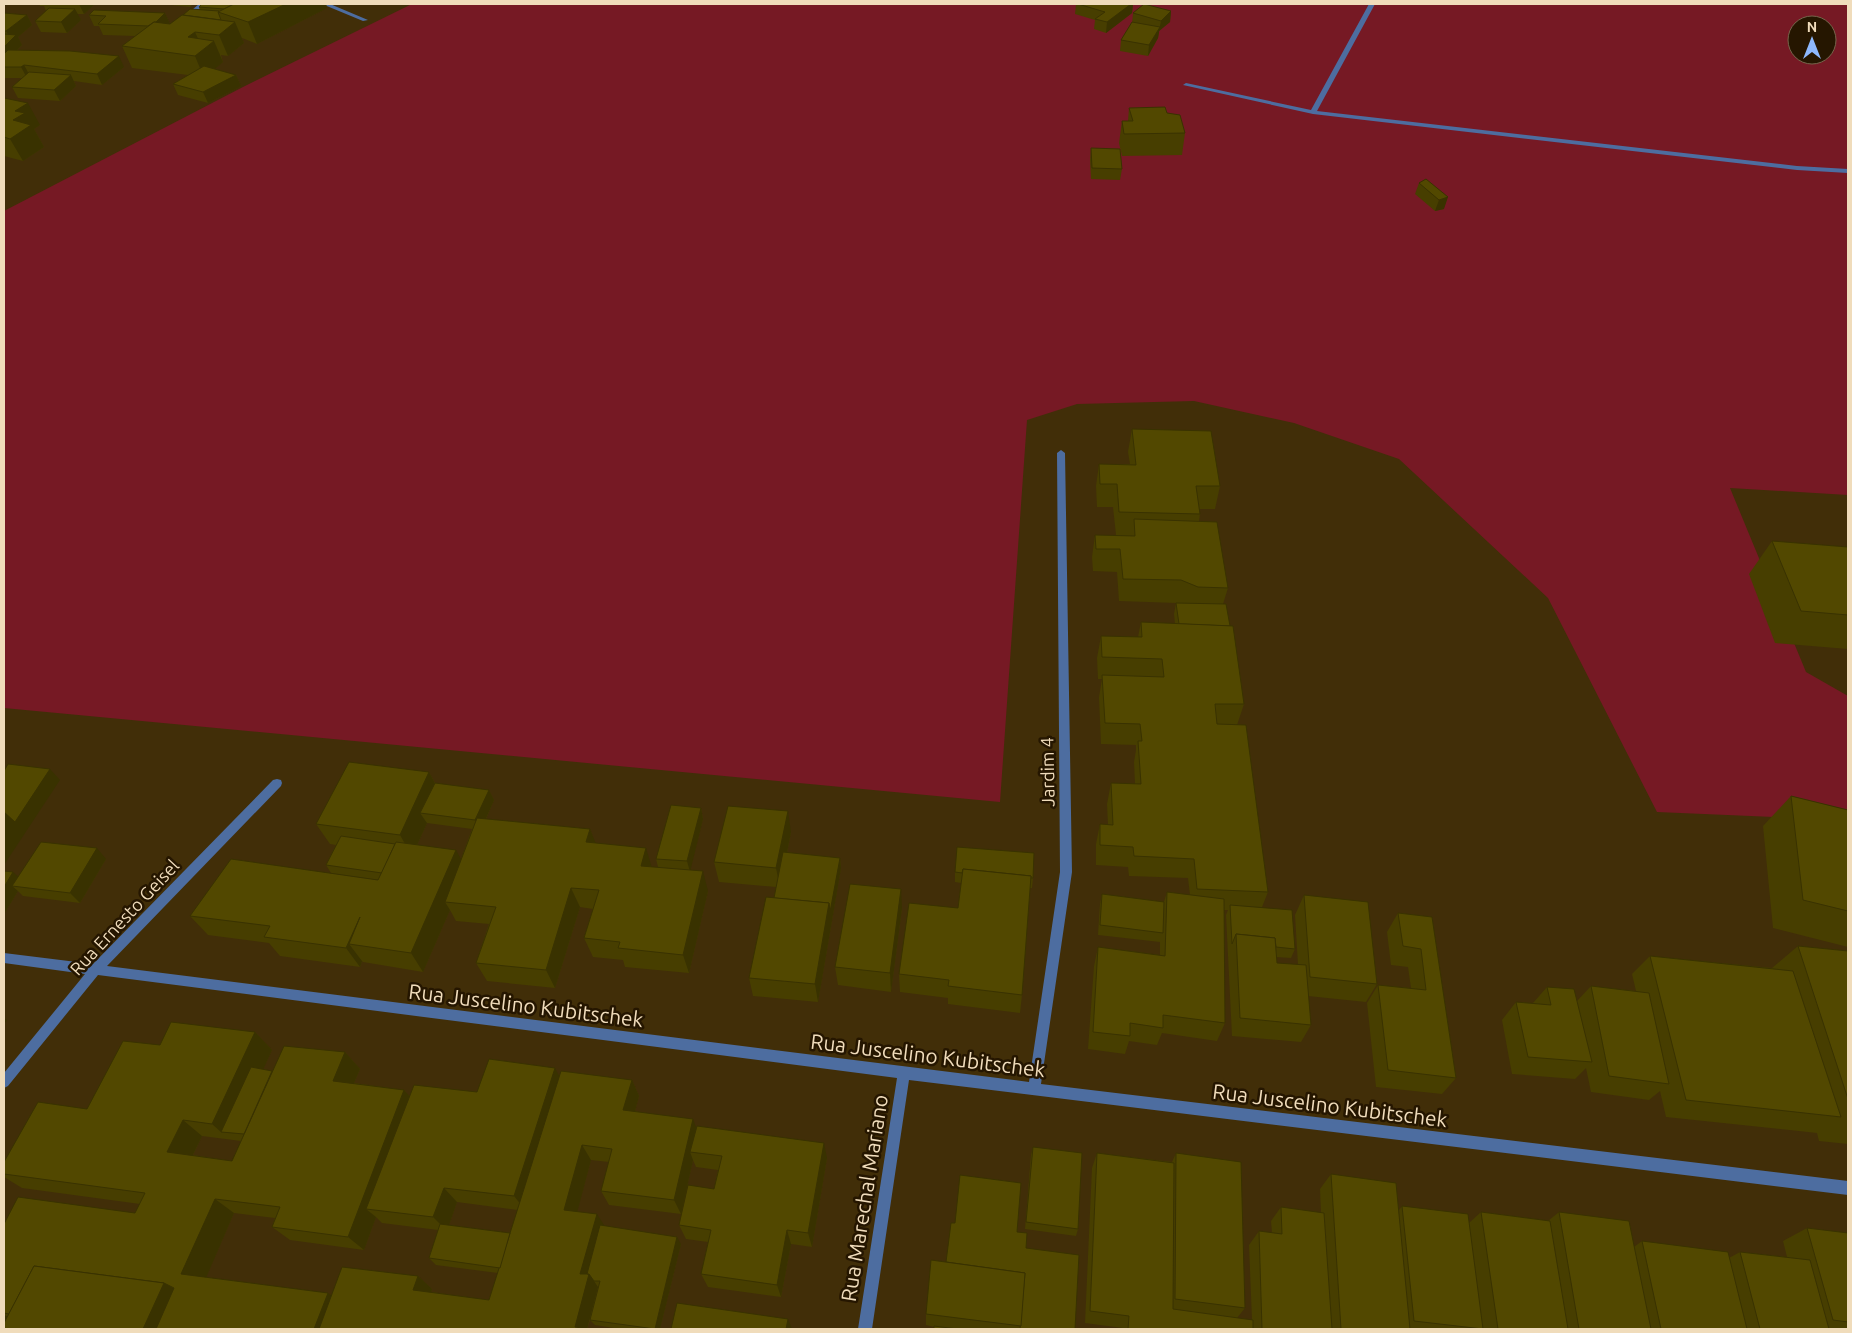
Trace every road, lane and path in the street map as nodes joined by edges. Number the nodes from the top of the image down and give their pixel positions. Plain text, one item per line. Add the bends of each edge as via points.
1 (202, 4) edge
2 (325, 4) edge
3 (1372, 4) edge
4 (365, 20) dead end
5 (181, 23) edge
6 (1186, 85) dead end
7 (1313, 112) junction
8 (1848, 171) edge
9 (1061, 453) dead end
10 (277, 783) dead end
11 (4, 958) edge
12 (95, 970) junction
13 (904, 1073) junction
14 (4, 1082) edge
15 (1034, 1088) junction
16 (1848, 1188) edge
17 (864, 1329) edge

1 - 5 street
2 - 4 street
3 - 7 street
6 - 7 street
7 - 8 street via 1797,168
9 - 15 street, Jardim 4 via 1066,872
10 - 12 street, Rua Ernesto Geisel
11 - 12 street, Rua Juscelino Kubitschek
12 - 13 street, Rua Juscelino Kubitschek
12 - 14 street, Rua Ernesto Geisel
13 - 15 street, Rua Juscelino Kubitschek
13 - 17 street, Rua Marechal Mariano
15 - 16 street, Rua Juscelino Kubitschek

